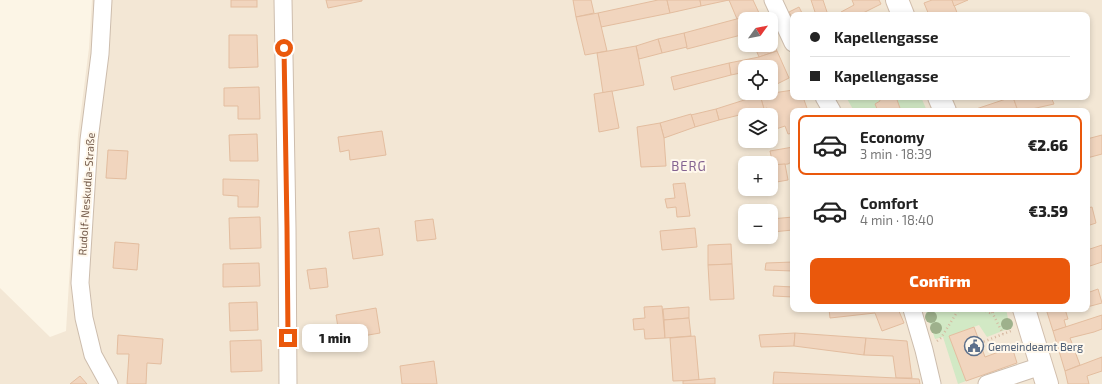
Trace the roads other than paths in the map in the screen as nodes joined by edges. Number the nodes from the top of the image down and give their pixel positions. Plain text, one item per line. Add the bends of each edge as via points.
1 (103, 0) edge
2 (283, 0) edge
3 (773, 0) edge
4 (897, 0) edge
5 (902, 12) edge
6 (790, 37) edge
7 (913, 312) edge
8 (1026, 317) edge
9 (1044, 375) edge
10 (109, 384) edge
11 (288, 384) edge
12 (932, 384) edge
13 (987, 384) edge

1 - 10 street, Rudolf-Neskudla-Straße via 100,54 89,140 80,283 84,318 93,355
2 - 11 street
3 - 6 street
4 - 5 main road
7 - 12 street
8 - 9 main road
9 - 13 street

